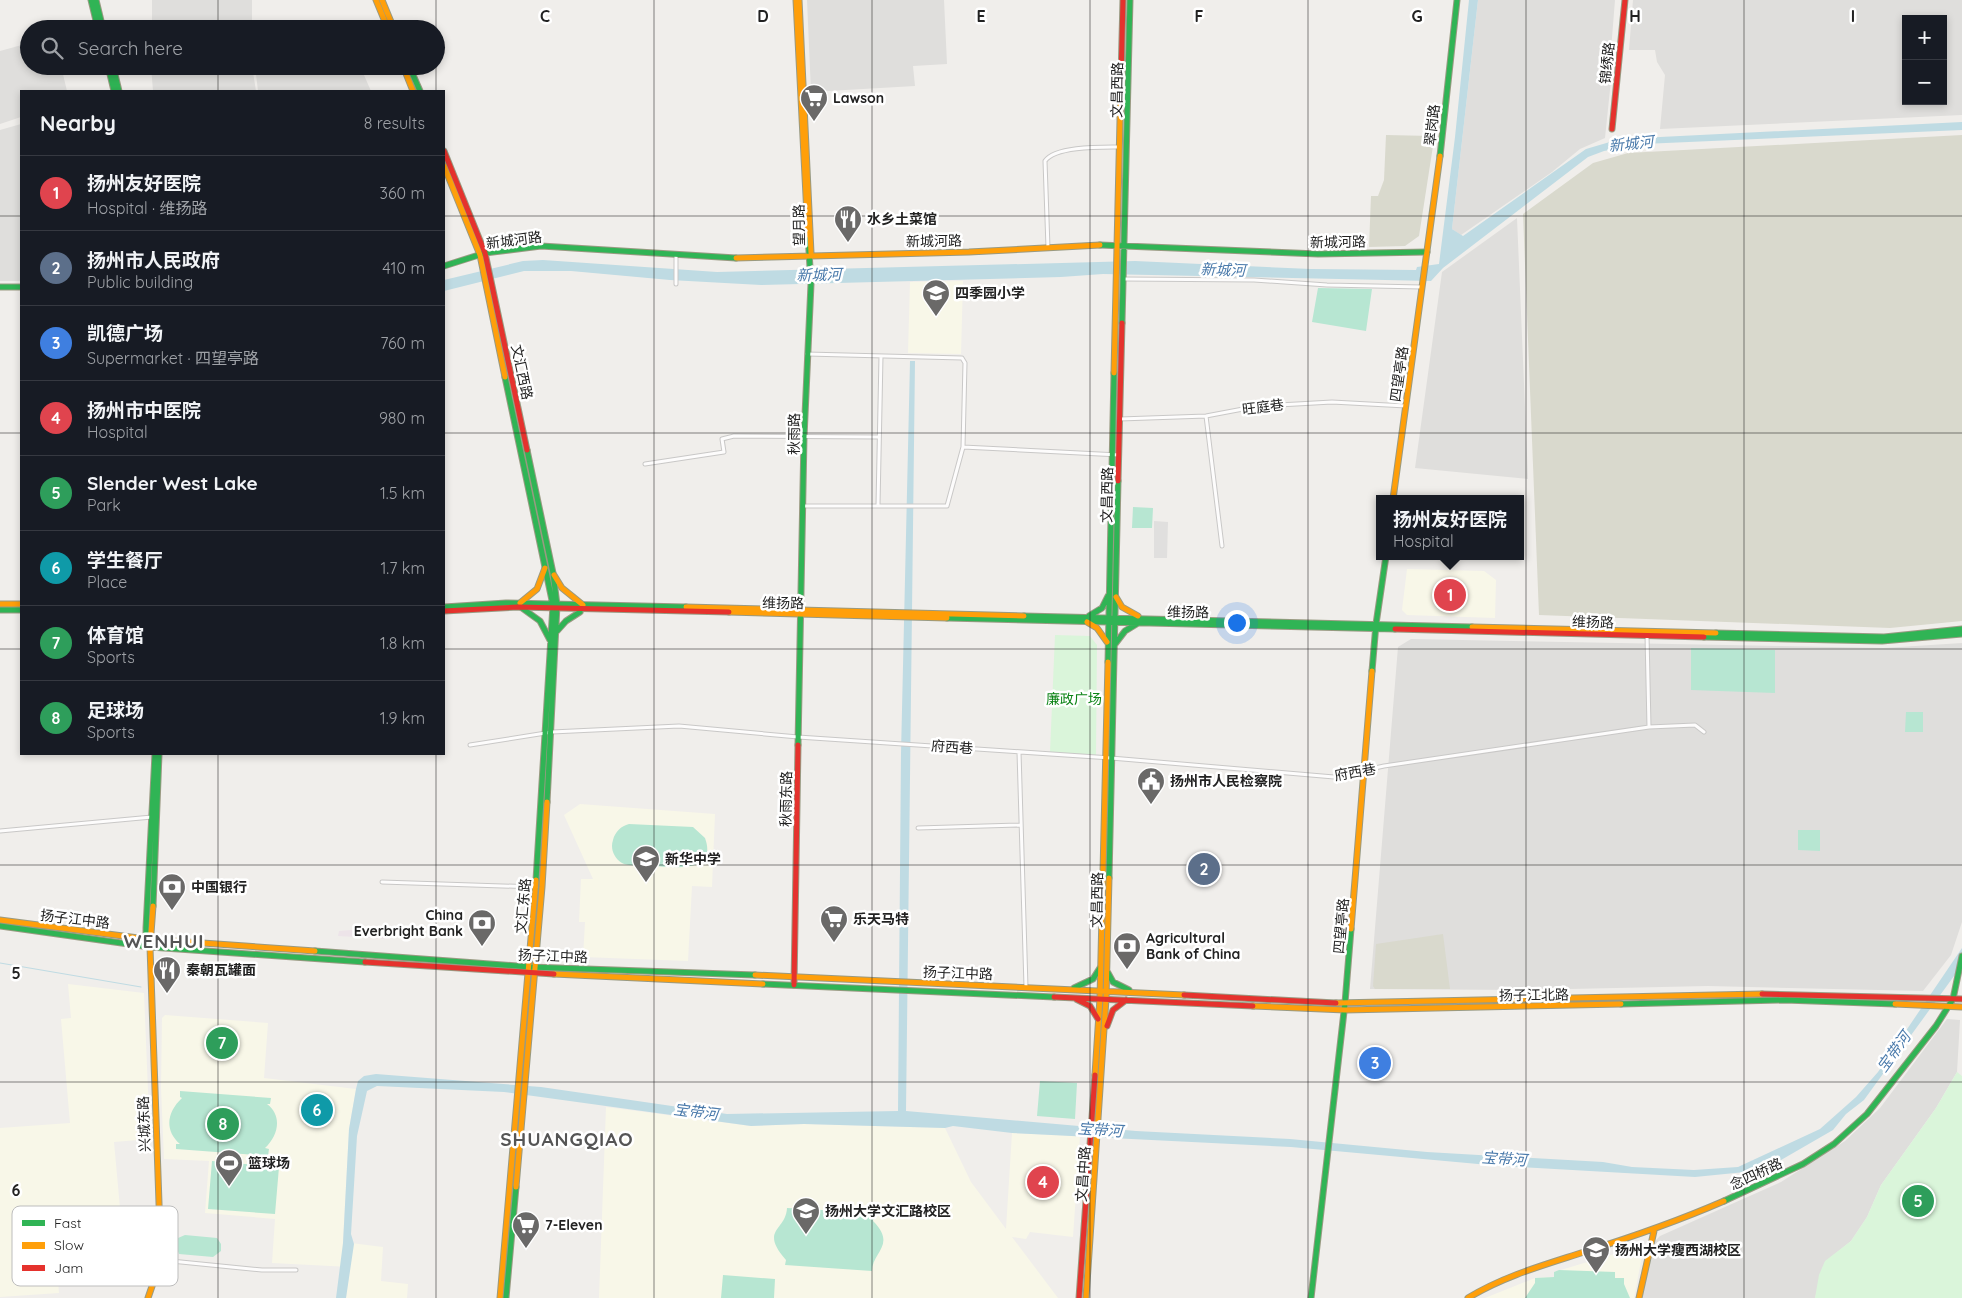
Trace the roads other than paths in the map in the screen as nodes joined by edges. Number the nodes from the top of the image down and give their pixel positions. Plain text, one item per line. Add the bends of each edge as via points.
1 (91, 0) edge
2 (96, 0) edge
3 (376, 0) edge
4 (382, 0) edge
5 (798, 0) edge
6 (1123, 0) edge
7 (1130, 0) edge
8 (1457, 0) edge
9 (1625, 0) edge
10 (96, 20) edge
11 (101, 20) edge
12 (384, 20) edge
13 (390, 20) edge
14 (110, 75) edge
15 (115, 75) edge
16 (407, 75) edge
17 (413, 75) edge
18 (114, 90) edge
19 (119, 90) edge
20 (413, 90) edge
21 (420, 90) edge
22 (1612, 129) dead end
23 (1118, 147) junction
24 (445, 154) edge
25 (445, 168) edge
26 (1116, 244) junction
27 (1124, 245) junction
28 (1048, 248) junction
29 (1427, 252) junction
30 (482, 254) junction
31 (810, 255) junction
32 (676, 256) junction
33 (445, 266) edge
34 (1124, 278) junction
35 (489, 283) junction
36 (676, 284) dead end
37 (1422, 284) junction
38 (0, 287) edge
39 (20, 287) edge
40 (807, 354) junction
41 (881, 356) junction
42 (1406, 406) junction
43 (1206, 416) junction
44 (1120, 419) junction
45 (804, 437) junction
46 (880, 437) junction
47 (963, 447) junction
48 (1112, 455) junction
49 (1119, 455) junction
50 (645, 464) dead end
51 (1394, 495) edge
52 (804, 506) junction
53 (878, 506) junction
54 (1222, 546) dead end
55 (1385, 560) edge
56 (546, 562) junction
57 (553, 573) junction
58 (1108, 596) junction
59 (1116, 597) junction
60 (0, 604) edge
61 (20, 604) edge
62 (518, 605) junction
63 (445, 607) edge
64 (555, 607) junction
65 (584, 608) junction
66 (0, 610) edge
67 (20, 610) edge
68 (445, 611) edge
69 (802, 612) junction
70 (1087, 619) junction
71 (1108, 619) junction
72 (1116, 619) junction
73 (1141, 620) junction
74 (1376, 626) junction
75 (1962, 630) edge
76 (557, 631) junction
77 (1962, 634) edge
78 (1647, 635) junction
79 (551, 642) junction
80 (1107, 642) junction
81 (1115, 645) junction
82 (1649, 727) junction
83 (549, 732) junction
84 (1704, 732) dead end
85 (798, 737) junction
86 (470, 745) dead end
87 (1019, 752) junction
88 (155, 755) edge
89 (159, 755) edge
90 (1104, 758) junction
91 (1111, 758) junction
92 (1366, 770) junction
93 (152, 818) junction
94 (1021, 825) junction
95 (918, 828) dead end
96 (0, 830) edge
97 (382, 882) dead end
98 (536, 887) junction
99 (0, 920) edge
100 (0, 926) edge
101 (149, 939) junction
102 (150, 947) junction
103 (1962, 956) edge
104 (1100, 968) junction
105 (532, 969) junction
106 (1107, 972) junction
107 (536, 974) junction
108 (794, 976) junction
109 (794, 984) junction
110 (1026, 987) junction
111 (1072, 989) junction
112 (1100, 991) junction
113 (1106, 991) junction
114 (1134, 992) junction
115 (1070, 997) junction
116 (1100, 998) junction
117 (1106, 999) junction
118 (1126, 999) junction
119 (1952, 999) junction
120 (1962, 999) edge
121 (1345, 1003) junction
122 (1948, 1007) junction
123 (1962, 1007) edge
124 (1345, 1010) junction
125 (1098, 1020) junction
126 (1103, 1038) junction
127 (524, 1071) junction
128 (520, 1112) junction
129 (159, 1206) edge
130 (1654, 1230) junction
131 (178, 1262) edge
132 (296, 1270) dead end
133 (152, 1286) edge
134 (148, 1298) edge
135 (500, 1298) edge
136 (506, 1298) edge
137 (1079, 1298) edge
138 (1086, 1298) edge
139 (1312, 1298) edge
140 (1468, 1298) edge
141 (1639, 1298) edge

1 - 10 main road
2 - 11 main road
3 - 12 main road
4 - 13 main road
5 - 31 main road, 望月路
6 - 23 main road, 文昌西路
7 - 27 main road, 文昌西路
8 - 29 main road, 翠岗路
9 - 22 main road, 锦绣路
14 - 18 main road
15 - 19 main road
16 - 20 main road
17 - 21 main road
23 - 26 main road, 文昌西路
23 - 28 street via 1077,149 1048,156 1044,161
24 - 30 main road, 文汇西路
25 - 30 main road, 文汇西路
26 - 27 main road, 新城河路
26 - 28 main road, 新城河路
26 - 48 main road, 文昌西路
27 - 29 main road, 新城河路 via 1318,254
27 - 34 main road, 文昌西路
28 - 31 main road, 新城河路
29 - 37 main road, 四望亭路
30 - 32 main road, 新城河路 via 541,246
30 - 33 main road, 新城河路
30 - 35 main road, 文汇西路
31 - 32 main road, 新城河路 via 716,259
31 - 40 main road, 秋雨路
32 - 36 street
34 - 37 street
34 - 44 main road, 文昌西路
35 - 56 main road, 文汇西路
35 - 57 main road, 文汇西路
37 - 42 main road, 四望亭路
38 - 39 main road
40 - 41 street
40 - 45 main road, 秋雨路
41 - 46 street
41 - 47 street via 964,359
42 - 43 street, 旺庭巷 via 1332,402 1259,406
42 - 51 main road, 四望亭路
43 - 44 street, 旺庭巷
43 - 54 street
44 - 49 main road, 文昌西路
45 - 46 street
45 - 50 street via 722,438 724,452
45 - 52 main road, 秋雨路
46 - 53 street
47 - 48 street
47 - 53 street via 947,506
48 - 49 street
48 - 58 main road, 文昌西路
49 - 59 main road, 文昌西路
52 - 53 street
52 - 69 main road, 秋雨路
55 - 74 main road, 四望亭路
56 - 62 main road via 544,578 536,593
56 - 64 main road, 文汇西路
57 - 64 main road, 文汇西路
57 - 65 main road via 562,588
58 - 70 main road via 1102,608
58 - 71 main road, 文昌西路
59 - 72 main road, 文昌西路
59 - 73 main road via 1122,607
60 - 61 main road
62 - 63 main road, 维扬路
62 - 64 main road, 维扬路
62 - 68 main road, 维扬路
62 - 79 main road via 543,623
64 - 65 main road, 维扬路
64 - 76 main road, 文汇东路
64 - 79 main road, 文汇东路
65 - 69 main road, 维扬路
65 - 76 main road
66 - 67 main road
69 - 70 main road, 维扬路
69 - 85 main road, 秋雨东路
70 - 71 main road, 维扬路
70 - 80 main road
71 - 72 main road, 维扬路
71 - 80 main road, 文昌西路
72 - 73 main road, 维扬路
72 - 81 main road, 文昌西路
73 - 74 main road, 维扬路
73 - 81 main road via 1127,628
74 - 75 main road, 维扬路 via 1884,637
74 - 78 main road, 维扬路
74 - 92 main road, 四望亭路
76 - 83 main road, 文汇东路
77 - 78 main road, 维扬路 via 1882,641
78 - 82 street
79 - 83 main road, 文汇东路
80 - 90 main road, 文昌西路
81 - 91 main road, 文昌西路
82 - 84 street, 府西巷 via 1695,725
82 - 92 street, 府西巷
83 - 85 street, 府西巷 via 679,726
83 - 86 street, 府西巷
83 - 98 main road, 文汇东路
83 - 105 main road, 文汇东路
85 - 87 street, 府西巷
85 - 108 main road, 秋雨东路
87 - 90 street, 府西巷
87 - 94 street
88 - 93 main road, 兴城东路
89 - 101 main road, 兴城东路
90 - 91 street, 府西巷
90 - 104 main road, 文昌西路
91 - 92 street, 府西巷 via 1334,777
91 - 106 main road, 文昌西路
92 - 121 main road, 四望亭路
93 - 96 street
93 - 101 main road, 兴城东路
94 - 95 street
94 - 110 street
97 - 98 street
98 - 105 main road, 文汇东路
99 - 101 main road, 扬子江中路
100 - 102 main road, 扬子江中路
101 - 102 main road, 兴城东路
101 - 105 main road, 扬子江中路
102 - 105 main road, 扬子江中路
102 - 129 main road, 兴城东路
103 - 119 main road, 念四桥路
104 - 111 main road via 1093,979
104 - 112 main road, 文昌西路
105 - 107 main road, 扬子江中路
105 - 108 main road, 扬子江中路
105 - 127 main road, 文汇东路
106 - 113 main road, 文昌西路
106 - 114 main road via 1113,982
107 - 109 main road, 扬子江中路
107 - 127 main road, 文汇东路
108 - 109 main road, 秋雨东路
108 - 110 main road, 扬子江中路
109 - 115 main road, 扬子江中路
110 - 111 main road, 扬子江中路
111 - 112 main road, 扬子江中路
112 - 113 main road, 扬子江中路
112 - 116 main road, 文昌西路
113 - 114 main road, 扬子江北路
113 - 117 main road, 文昌中路
114 - 121 main road, 扬子江北路
115 - 116 main road, 扬子江中路
115 - 125 main road via 1086,1002
116 - 117 main road, 扬子江中路
116 - 125 main road, 文昌中路
117 - 118 main road, 扬子江北路
117 - 126 main road, 文昌中路
118 - 124 main road, 扬子江北路
118 - 126 main road via 1110,1014
119 - 120 main road, 扬子江北路
119 - 121 main road, 扬子江北路 via 1786,994
119 - 122 main road, 念四桥路
121 - 124 main road, 四望亭路
122 - 123 main road, 扬子江北路
122 - 124 main road, 扬子江北路 via 1785,1000
122 - 130 main road, 念四桥路 via 1920,1049 1867,1114 1834,1144 1761,1185
124 - 139 main road, 四望亭路
125 - 137 main road, 文昌中路
126 - 138 main road, 文昌中路
127 - 128 main road, 文汇东路
128 - 135 main road, 文汇东路
128 - 136 main road, 文汇东路
130 - 140 main road, 念四桥路 via 1520,1273
130 - 141 main road
131 - 132 street
133 - 134 main road, 兴城东路

